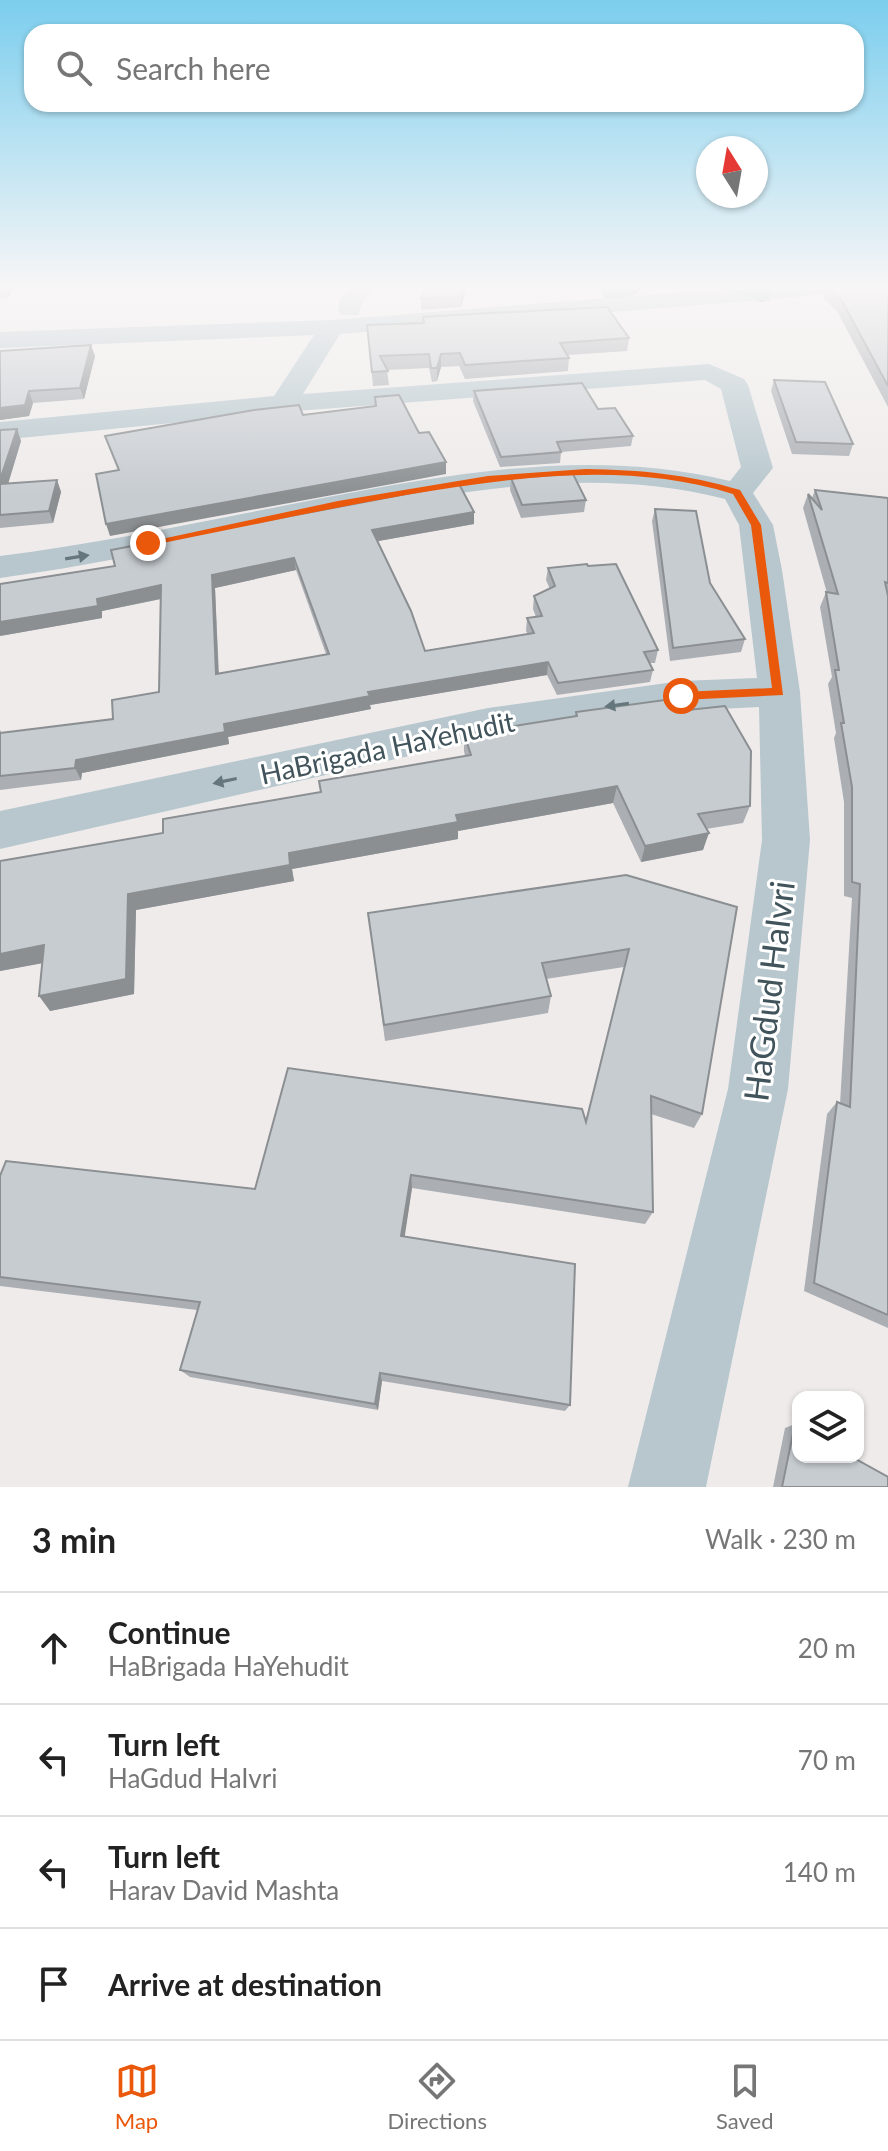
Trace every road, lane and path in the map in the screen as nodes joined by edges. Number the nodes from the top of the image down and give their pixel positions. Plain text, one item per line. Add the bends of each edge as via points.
1 (315, 356) edge
2 (283, 404) junction
3 (0, 431) edge
4 (737, 492) junction
5 (0, 567) edge
6 (779, 692) junction
7 (0, 830) edge
8 (667, 1487) edge

1 - 2 street
2 - 3 street
2 - 4 street via 709,372 734,385 757,468
5 -> 4 street via 75,558 488,479 586,472 659,474
4 - 6 street, HaGdud HaIvri via 756,525
6 -> 7 street, HaBrigada HaYehudit via 681,696 488,723
6 - 8 street, HaGdud HaIvri via 786,840 758,1089

